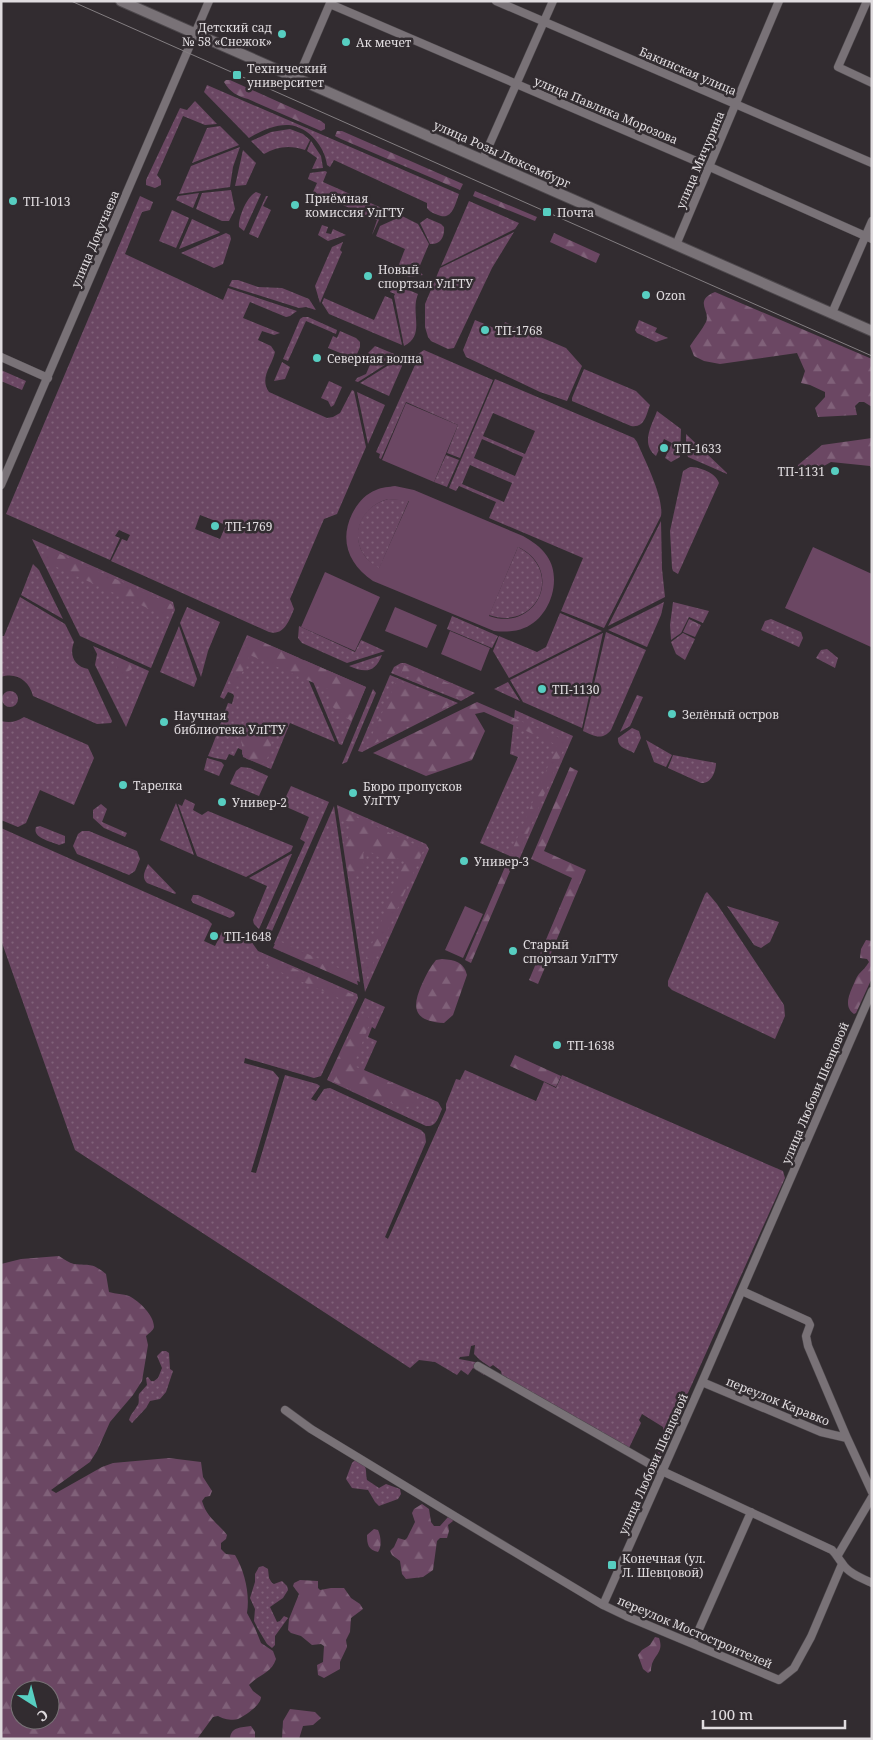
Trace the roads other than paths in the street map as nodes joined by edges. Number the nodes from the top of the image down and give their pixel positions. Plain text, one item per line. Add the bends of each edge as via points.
1 (122, 1) edge
2 (209, 1) edge
3 (496, 1) edge
4 (553, 1) edge
5 (779, 1) edge
6 (867, 1) edge
7 (331, 3) edge
8 (544, 21) junction
9 (195, 33) junction
10 (298, 78) junction
11 (872, 83) edge
12 (517, 84) junction
13 (737, 104) junction
14 (483, 159) junction
15 (872, 163) edge
16 (710, 167) junction
17 (872, 221) edge
18 (868, 238) edge
19 (676, 244) junction
20 (832, 313) junction
21 (872, 331) edge
22 (1, 357) edge
23 (48, 378) junction
24 (1, 485) edge
25 (872, 991) edge
26 (742, 1291) junction
27 (478, 1366) dead end
28 (702, 1382) junction
29 (284, 1410) dead end
30 (847, 1438) junction
31 (662, 1471) junction
32 (872, 1492) edge
33 (872, 1497) edge
34 (751, 1512) junction
35 (838, 1555) junction
36 (842, 1564) junction
37 (872, 1583) edge
38 (603, 1605) junction
39 (693, 1643) junction

1 - 9 main road, улица Розы Люксембург
2 - 9 street, улица Докучаева
3 - 8 street, Бакинская улица
4 - 8 street
5 - 13 street, улица Мичурина
6 - 11 street via 838,67
7 - 10 street
7 - 12 street, улица Павлика Морозова
8 - 12 street
8 - 13 street, Бакинская улица
9 - 10 main road, улица Розы Люксембург
9 - 23 street, улица Докучаева
10 - 14 main road, улица Розы Люксембург
12 - 14 street
12 - 16 street, улица Павлика Морозова
13 - 15 street, Бакинская улица
13 - 16 street, улица Мичурина
14 - 19 main road, улица Розы Люксембург
16 - 18 street, улица Павлика Морозова
16 - 19 street, улица Мичурина
17 - 18 street
18 - 20 street
19 - 20 main road, улица Розы Люксембург
20 - 21 main road, улица Розы Люксембург
22 - 23 street
23 - 24 street, улица Докучаева
25 - 26 street, улица Любови Шевцовой
26 - 28 street, улица Любови Шевцовой
26 - 30 street via 808,1321 808,1346
27 - 31 street
28 - 30 street, переулок Каравко via 821,1432
28 - 31 street, улица Любови Шевцовой
29 - 38 street
30 - 32 street
31 - 34 street
31 - 38 street, улица Любови Шевцовой
33 - 35 street
34 - 35 street
34 - 39 street
35 - 36 street
36 - 37 street via 856,1576
36 - 39 street, переулок Мостостроителей via 811,1637 794,1668 779,1680
38 - 39 street, переулок Мостостроителей

